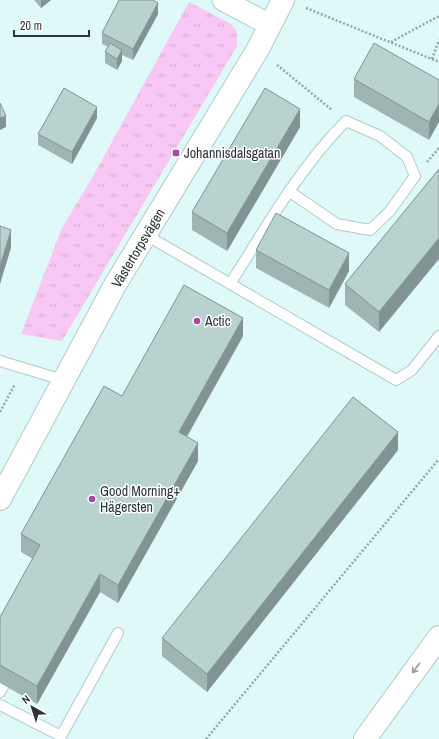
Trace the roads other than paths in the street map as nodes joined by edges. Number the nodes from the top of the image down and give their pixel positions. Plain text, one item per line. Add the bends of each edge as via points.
1 (223, 0) edge
2 (292, 3) edge
3 (270, 25) junction
4 (290, 192) junction
5 (146, 235) junction
6 (230, 284) junction
7 (439, 336) edge
8 (0, 361) edge
9 (63, 380) junction
10 (0, 499) edge
11 (118, 633) dead end
12 (439, 637) edge
13 (0, 706) edge
14 (387, 707) junction
15 (354, 739) edge
16 (365, 739) edge

1 - 3 street
2 - 3 main road, Västertorpsvägen
3 - 5 main road, Västertorpsvägen
4 - 4 lane via 328,139 346,121 380,136 407,157 415,176 390,211 370,230 337,224
4 - 6 lane
5 - 6 lane
5 - 9 main road, Västertorpsvägen via 115,285
6 - 7 lane via 396,380 412,370
8 - 9 lane
9 - 10 main road, Västertorpsvägen
11 - 13 lane via 61,736
12 -> 14 main road
14 - 15 main road
14 - 16 main road

